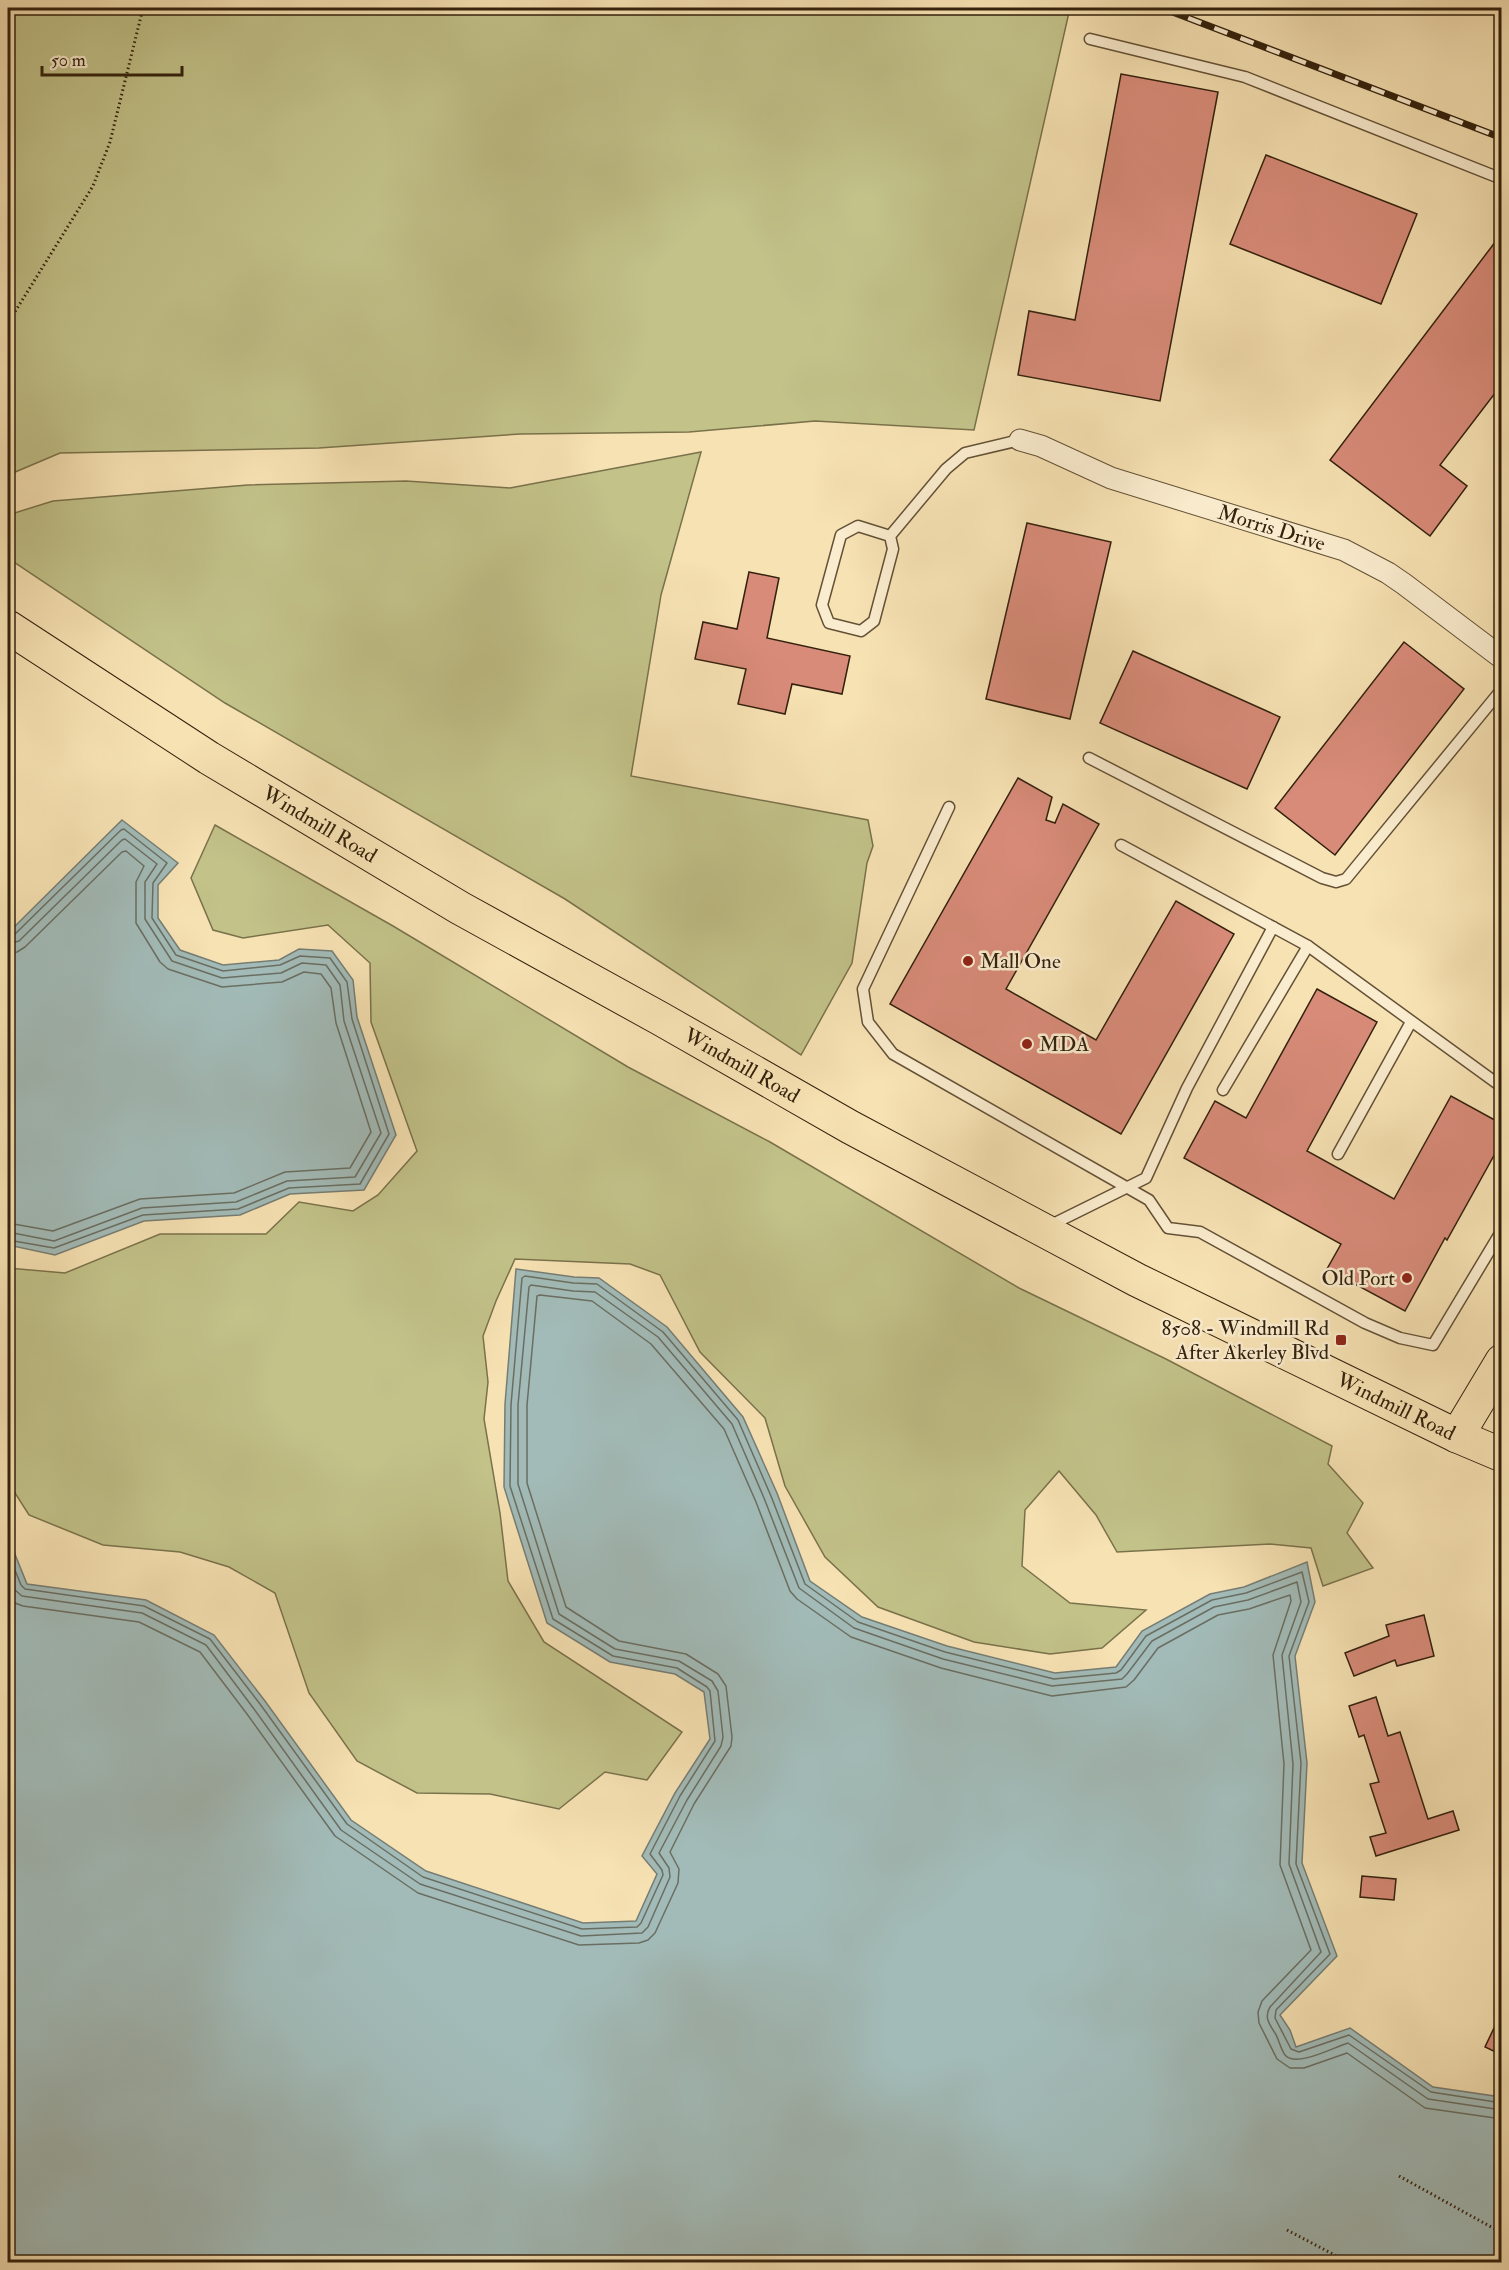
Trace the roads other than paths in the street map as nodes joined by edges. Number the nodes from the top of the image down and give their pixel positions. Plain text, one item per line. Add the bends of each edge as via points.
1 (1090, 39) dead end
2 (1502, 179) edge
3 (1020, 440) joint
4 (890, 537) junction
5 (8, 627) edge
6 (1502, 658) edge
7 (1502, 689) edge
8 (1089, 758) dead end
9 (949, 807) dead end
10 (1121, 845) dead end
11 (1273, 927) junction
12 (1308, 946) junction
13 (1411, 1022) junction
14 (1502, 1087) edge
15 (1223, 1090) dead end
16 (1338, 1154) dead end
17 (1128, 1187) junction
18 (1043, 1229) junction
19 (1502, 1230) edge
20 (1502, 1361) edge
21 (1457, 1436) junction
22 (1500, 1452) edge

1 - 2 lane via 1245,77
3 - 4 lane via 965,453 946,469
3 - 6 street, Morris Drive via 1111,478 1344,550 1388,573
4 - 4 lane via 858,526 841,535 822,605 829,623 861,631 874,621 893,549
5 - 18 main road, Windmill Road via 209,758 450,902 850,1126
7 - 8 lane via 1346,879 1336,882
9 - 17 lane via 863,989 868,1022 892,1054
10 - 11 lane
11 - 12 lane
11 - 17 lane via 1187,1088 1146,1178
12 - 13 lane
12 - 15 lane
13 - 14 lane
13 - 16 lane
17 - 18 lane
17 - 19 lane via 1149,1200 1168,1228 1200,1232 1365,1323 1400,1338 1433,1345
18 - 21 main road, Windmill Road via 1137,1280
20 - 21 main road
21 - 22 main road, Windmill Road

